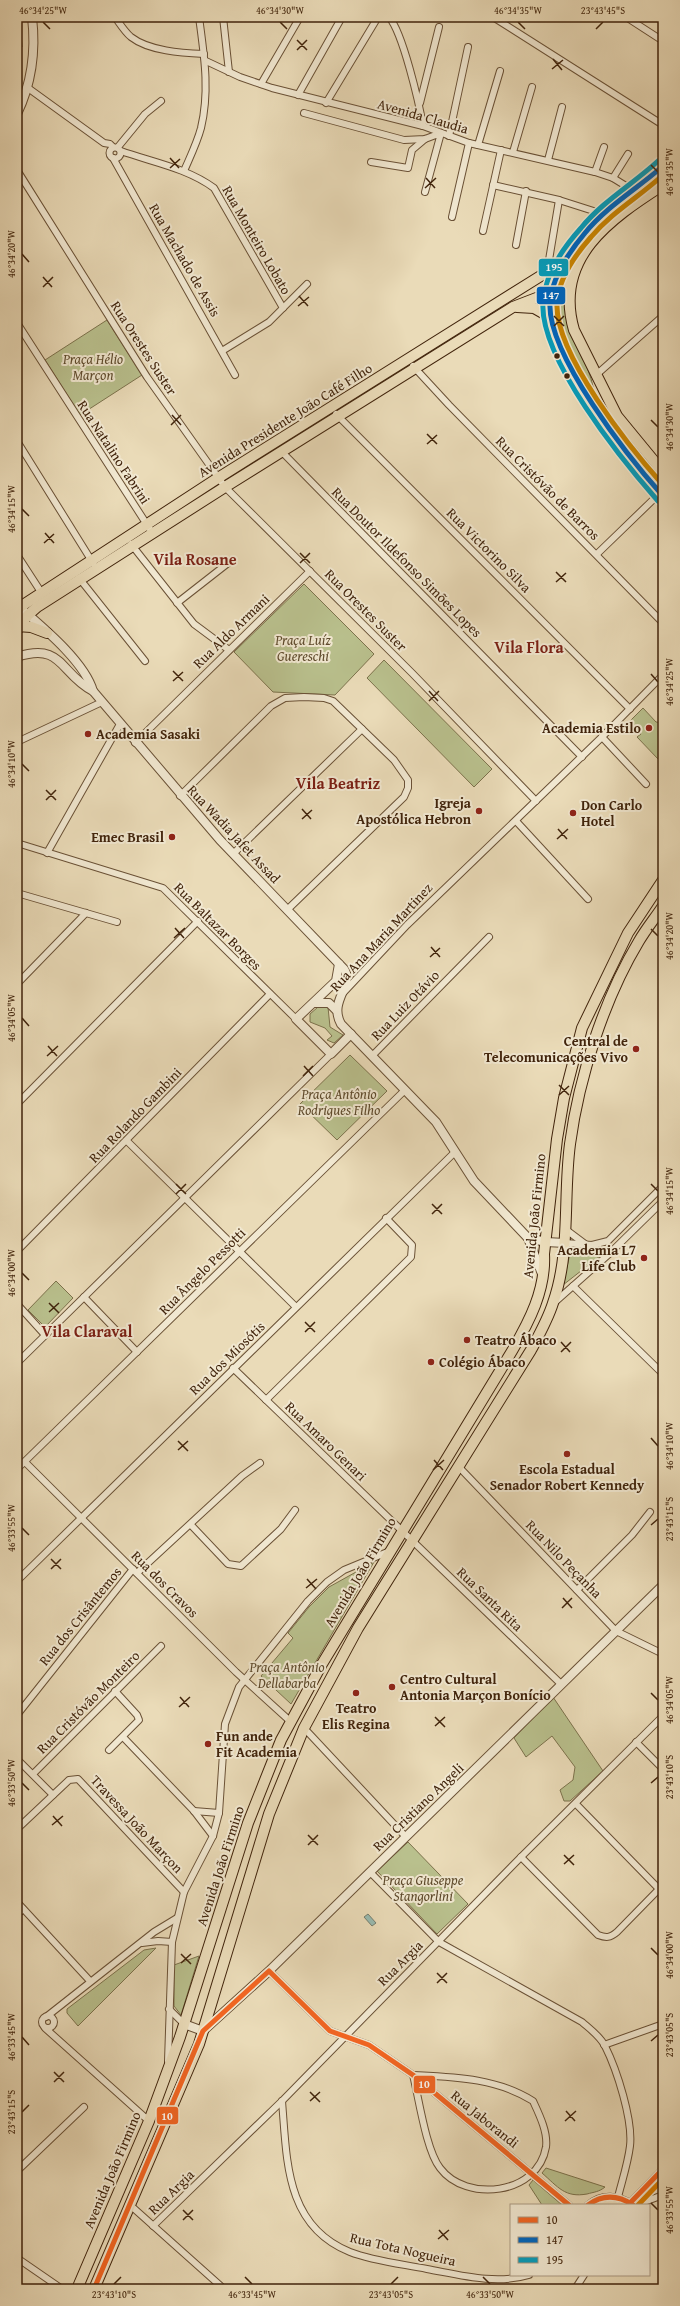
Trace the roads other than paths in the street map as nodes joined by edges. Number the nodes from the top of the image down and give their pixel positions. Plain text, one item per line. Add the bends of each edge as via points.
1 (32, 17) edge
2 (115, 17) edge
3 (199, 17) edge
4 (223, 17) edge
5 (300, 17) edge
6 (342, 17) edge
7 (378, 17) edge
8 (389, 17) edge
9 (493, 17) edge
10 (626, 17) edge
11 (439, 27) dead end
12 (663, 41) edge
13 (468, 47) dead end
14 (204, 54) junction
15 (206, 61) junction
16 (500, 71) dead end
17 (229, 72) junction
18 (261, 84) junction
19 (532, 87) dead end
20 (28, 88) junction
21 (298, 95) junction
22 (161, 101) dead end
23 (326, 103) junction
24 (419, 104) junction
25 (562, 107) dead end
26 (17, 114) edge
27 (304, 114) dead end
28 (663, 125) edge
29 (423, 126) junction
30 (441, 133) junction
31 (449, 136) junction
32 (425, 139) junction
33 (469, 143) junction
34 (478, 145) junction
35 (604, 147) dead end
36 (501, 150) junction
37 (115, 151) junction
38 (513, 152) junction
39 (628, 154) dead end
40 (548, 160) junction
41 (371, 162) dead end
42 (663, 166) edge
43 (17, 170) edge
44 (184, 171) junction
45 (595, 172) junction
46 (613, 178) junction
47 (493, 185) junction
48 (663, 185) edge
49 (634, 190) junction
50 (526, 191) junction
51 (425, 192) dead end
52 (559, 200) junction
53 (603, 214) junction
54 (452, 217) dead end
55 (483, 231) dead end
56 (516, 245) dead end
57 (569, 255) junction
58 (547, 272) junction
59 (572, 277) junction
60 (307, 284) dead end
61 (552, 292) junction
62 (513, 307) junction
63 (283, 308) junction
64 (663, 316) edge
65 (550, 317) junction
66 (17, 323) edge
67 (222, 351) junction
68 (406, 360) junction
69 (416, 368) junction
70 (596, 375) junction
71 (235, 376) dead end
72 (331, 408) junction
73 (595, 408) junction
74 (617, 416) junction
75 (338, 417) junction
76 (17, 441) edge
77 (282, 452) junction
78 (663, 472) edge
79 (218, 478) junction
80 (225, 487) junction
81 (661, 494) edge
82 (147, 525) junction
83 (153, 534) junction
84 (130, 542) junction
85 (597, 554) junction
86 (17, 555) edge
87 (232, 560) dead end
88 (95, 565) junction
89 (74, 572) junction
90 (310, 572) junction
91 (80, 580) junction
92 (41, 592) junction
93 (177, 602) junction
94 (18, 607) edge
95 (28, 615) junction
96 (663, 623) edge
97 (18, 627) edge
98 (47, 633) junction
99 (229, 650) junction
100 (17, 657) edge
101 (145, 661) dead end
102 (663, 675) edge
103 (663, 680) edge
104 (656, 684) junction
105 (93, 691) junction
106 (102, 702) junction
107 (630, 709) junction
108 (120, 724) junction
109 (362, 729) junction
110 (602, 737) junction
111 (17, 742) edge
112 (135, 743) junction
113 (582, 756) junction
114 (646, 784) dead end
115 (180, 796) junction
116 (536, 801) junction
117 (516, 821) junction
118 (17, 843) edge
119 (47, 853) junction
120 (233, 854) junction
121 (663, 880) edge
122 (17, 892) edge
123 (588, 899) dead end
124 (663, 906) edge
125 (287, 910) junction
126 (86, 914) junction
127 (198, 921) junction
128 (117, 922) dead end
129 (489, 937) dead end
130 (339, 964) junction
131 (17, 984) edge
132 (270, 994) junction
133 (342, 995) junction
134 (314, 1003) junction
135 (336, 1010) junction
136 (296, 1019) junction
137 (351, 1034) junction
138 (331, 1054) junction
139 (372, 1056) junction
140 (405, 1090) junction
141 (17, 1104) edge
142 (127, 1141) junction
143 (455, 1152) junction
144 (663, 1186) edge
145 (185, 1198) junction
146 (663, 1201) edge
147 (386, 1218) junction
148 (565, 1229) junction
149 (528, 1238) junction
150 (546, 1242) junction
151 (565, 1243) junction
152 (586, 1245) junction
153 (17, 1251) edge
154 (239, 1251) junction
155 (543, 1277) junction
156 (573, 1286) junction
157 (84, 1297) junction
158 (553, 1303) junction
159 (17, 1304) edge
160 (296, 1307) junction
161 (45, 1335) junction
162 (137, 1352) junction
163 (17, 1362) edge
164 (234, 1368) junction
165 (663, 1374) edge
166 (266, 1400) junction
167 (25, 1462) junction
168 (260, 1462) dead end
169 (458, 1466) junction
170 (17, 1469) edge
171 (295, 1510) dead end
172 (650, 1512) dead end
173 (82, 1517) junction
174 (191, 1525) junction
175 (402, 1530) junction
176 (412, 1540) junction
177 (390, 1551) junction
178 (135, 1571) junction
179 (17, 1581) edge
180 (663, 1585) edge
181 (578, 1590) junction
182 (616, 1631) junction
183 (161, 1646) dead end
184 (663, 1654) edge
185 (244, 1680) junction
186 (561, 1684) junction
187 (116, 1691) junction
188 (17, 1715) edge
189 (663, 1716) edge
190 (290, 1720) junction
191 (304, 1728) junction
192 (123, 1737) junction
193 (636, 1742) junction
194 (109, 1750) dead end
195 (17, 1759) edge
196 (663, 1769) edge
197 (33, 1774) junction
198 (53, 1795) junction
199 (576, 1804) junction
200 (194, 1811) junction
201 (219, 1813) junction
202 (17, 1829) edge
203 (213, 1836) junction
204 (406, 1837) junction
205 (521, 1857) junction
206 (370, 1872) junction
207 (661, 1887) edge
208 (184, 1892) junction
209 (17, 1902) edge
210 (23, 1909) junction
211 (17, 1915) edge
212 (177, 1918) junction
213 (172, 1942) junction
214 (439, 1942) junction
215 (139, 1944) junction
216 (269, 1971) junction
217 (90, 1981) junction
218 (169, 2009) junction
219 (46, 2017) junction
220 (184, 2024) junction
221 (663, 2024) edge
222 (45, 2028) junction
223 (203, 2031) junction
224 (344, 2037) junction
225 (604, 2045) junction
226 (168, 2070) junction
227 (413, 2075) junction
228 (282, 2101) junction
229 (84, 2107) dead end
230 (149, 2121) junction
231 (663, 2169) edge
232 (17, 2171) edge
233 (532, 2172) junction
234 (663, 2195) edge
235 (618, 2197) junction
236 (568, 2204) edge
237 (590, 2204) edge
238 (631, 2204) edge
239 (639, 2204) edge
240 (130, 2205) junction
241 (153, 2226) junction
242 (17, 2258) edge
243 (524, 2276) edge
244 (583, 2276) edge
245 (62, 2289) edge
246 (77, 2289) edge
247 (94, 2289) edge
248 (224, 2289) edge
249 (575, 2289) edge

1 - 20 street via 34,50
2 - 14 street via 131,36 141,43 179,52
3 - 14 street
4 - 17 street
5 - 18 street
6 - 21 street
7 - 23 street
8 - 24 street via 400,39
9 - 28 street
10 - 12 street
11 - 24 street
13 - 31 street
14 - 15 street
15 - 17 street, Avenida Claudia
15 - 44 street via 206,93 201,129
16 - 34 street
17 - 18 street, Avenida Claudia
18 - 21 street, Avenida Claudia
19 - 38 street
20 - 26 street
20 - 37 street via 104,143 110,144
21 - 23 street, Avenida Claudia
22 - 37 street via 145,114
23 - 29 street, Avenida Claudia
24 - 29 street
25 - 40 street
27 - 32 street via 404,140
29 - 30 street, Avenida Claudia
30 - 31 street, Avenida Claudia
30 - 32 street
30 - 51 street
31 - 33 street, Avenida Claudia
32 - 41 street via 412,150 408,168
33 - 34 street, Avenida Claudia
33 - 54 street
34 - 36 street, Avenida Claudia
35 - 45 street
36 - 38 street, Avenida Claudia
36 - 47 street
37 - 44 street, Rua Monteiro Lobato
37 - 67 street, Rua Machado de Assis
38 - 40 street, Avenida Claudia
39 - 46 street
40 - 45 street, Avenida Claudia
42 - 49 main road
43 - 79 street, Rua Orestes Suster via 148,377
44 - 63 street, Rua Monteiro Lobato via 214,188
45 - 46 street, Avenida Claudia
46 - 49 street, Avenida Claudia
47 - 50 street
47 - 55 street
48 - 59 main road via 621,213 601,230 581,258
49 - 53 main road
50 - 52 street
50 - 56 street
52 - 53 street
52 - 58 street
53 - 57 main road
57 - 58 main road, Avenida Presidente João Café Filho
57 - 61 main road via 556,278
58 - 68 main road, Avenida Presidente João Café Filho
59 - 61 main road, Avenida Presidente João Café Filho
59 - 70 main road via 571,319
60 - 63 street
61 - 62 main road, Avenida Presidente João Café Filho
61 - 65 main road
62 - 65 main road via 534,308
62 - 69 main road, Avenida Presidente João Café Filho
63 - 67 street via 254,333
64 - 70 street
65 - 73 main road via 558,340
66 - 82 street, Rua Natalino Fabrini
67 - 71 street, Rua Machado de Assis
68 - 69 street, Rua Cristóvão de Barros
68 - 72 main road, Avenida Presidente João Café Filho
69 - 75 main road, Avenida Presidente João Café Filho
69 - 85 street, Rua Cristóvão de Barros via 449,405
70 - 74 main road
72 - 75 street, Rua Victorino Silva
72 - 79 main road, Avenida Presidente João Café Filho
73 - 74 main road via 604,409
73 - 81 main road via 617,440
74 - 78 main road
75 - 77 main road, Avenida Presidente João Café Filho
75 - 107 street, Rua Victorino Silva
76 - 88 street
77 - 80 main road, Avenida Presidente João Café Filho
77 - 113 street, Rua Doutor Ildefonso Simões Lopes
79 - 80 street, Rua Orestes Suster
79 - 82 main road, Avenida Presidente João Café Filho
80 - 83 main road, Avenida Presidente João Café Filho
80 - 90 street, Rua Orestes Suster
81 - 85 street
82 - 83 street, Rua Natalino Fabrini
82 - 84 main road, Avenida Presidente João Café Filho
83 - 84 main road, Avenida Presidente João Café Filho
84 - 88 main road, Avenida Presidente João Café Filho
84 - 93 street
85 - 96 street, Rua Cristóvão de Barros
86 - 92 street
87 - 93 street
88 - 89 main road, Avenida Presidente João Café Filho
88 - 91 main road, Avenida Presidente João Café Filho
89 - 91 street
89 - 92 main road, Avenida Presidente João Café Filho
90 - 99 street, Rua Aldo Armani
90 - 116 street, Rua Orestes Suster
91 - 95 main road, Avenida Presidente João Café Filho
91 - 101 street
92 - 94 main road, Avenida Presidente João Café Filho
93 - 99 street via 194,624
94 - 95 street, Rua Wadia Jafet Assad
95 - 97 main road, Avenida Presidente João Café Filho
95 - 98 street, Rua Wadia Jafet Assad
97 - 98 main road
98 - 105 street, Rua Wadia Jafet Assad via 90,680
99 - 112 street, Rua Aldo Armani
100 - 105 street, Rua Wadia Jafet Assad via 40,652 50,654 82,685
102 - 104 street, Rua Ana Maria Martinez
103 - 104 street
104 - 107 street, Rua Ana Maria Martinez
105 - 106 street, Rua Wadia Jafet Assad
106 - 108 street, Rua Wadia Jafet Assad
106 - 111 street
107 - 110 street, Rua Ana Maria Martinez
108 - 112 street, Rua Wadia Jafet Assad
108 - 119 street
109 - 115 street via 328,698 285,698 271,706
109 - 120 street
109 - 125 street via 402,770 408,780 408,788 396,806
110 - 113 street, Rua Ana Maria Martinez
110 - 114 street
112 - 115 street, Rua Wadia Jafet Assad
113 - 116 street, Rua Ana Maria Martinez
115 - 120 street, Rua Wadia Jafet Assad
116 - 117 street, Rua Ana Maria Martinez
117 - 123 street
117 - 133 street, Rua Ana Maria Martinez via 407,925
118 - 119 street, Rua Baltazar Borges
119 - 127 street, Rua Baltazar Borges via 163,888
120 - 125 street, Rua Wadia Jafet Assad
121 - 150 main road, Avenida João Firmino via 628,933 582,1028 564,1098
122 - 126 street
124 - 148 main road, Avenida João Firmino via 639,940 617,983 595,1040 578,1101 570,1144
125 - 130 street, Rua Wadia Jafet Assad
126 - 128 street
126 - 131 street
127 - 132 street, Rua Baltazar Borges
127 - 141 street
129 - 139 street, Rua Luiz Otávio
130 - 133 street, Rua Wadia Jafet Assad via 346,974
130 - 134 street via 336,981
132 - 136 street, Rua Baltazar Borges
132 - 142 street, Rua Rolando Gambini
133 - 135 street, Rua Ana Maria Martinez via 337,1002
134 - 135 street via 329,1003
134 - 136 street
135 - 137 street, Rua Ana Maria Martinez via 340,1024
136 - 138 street
137 - 138 street
137 - 139 street, Rua Ana Maria Martinez
138 - 145 street
139 - 140 street, Rua Ana Maria Martinez
140 - 143 street, Rua Ana Maria Martinez via 436,1122
140 - 154 street, Rua Ângelo Pessotti
142 - 145 street
142 - 153 street, Rua Rolando Gambini
143 - 147 street, Rua dos Miosótis
143 - 149 street, Rua Ana Maria Martinez via 482,1192
144 - 152 street via 608,1241 599,1245
145 - 154 street
145 - 157 street
146 - 156 street
147 - 160 street, Rua dos Miosótis
147 - 166 street via 412,1245 411,1257
148 - 151 main road, Avenida João Firmino
148 - 152 street
149 - 150 street
149 - 155 street, Rua Ana Maria Martinez
150 - 151 street
150 - 155 main road, Avenida João Firmino
151 - 152 street
151 - 158 main road, Avenida João Firmino
154 - 160 street
154 - 162 street, Rua Ângelo Pessotti
155 - 175 main road, Avenida João Firmino via 538,1298 523,1333
156 - 158 street
156 - 165 street
157 - 161 street
157 - 162 street
158 - 169 main road, Avenida João Firmino via 531,1350
159 - 161 street
160 - 164 street, Rua dos Miosótis
161 - 163 street
162 - 167 street, Rua Ângelo Pessotti
164 - 166 street, Rua Amaro Genari
164 - 173 street, Rua dos Miosótis
166 - 175 street, Rua Amaro Genari
167 - 170 street, Rua Ângelo Pessotti
167 - 173 street, Rua dos Cravos
168 - 174 street, Rua dos Crisântemos
169 - 176 main road, Avenida João Firmino
169 - 181 street, Rua Nilo Peçanha
171 - 174 street via 281,1529 241,1566 234,1567 228,1564
172 - 181 street via 632,1535
173 - 178 street, Rua dos Cravos
173 - 179 street, Rua dos Miosótis
174 - 178 street, Rua dos Crisântemos
175 - 176 street, Rua Santa Rita
175 - 177 main road, Avenida João Firmino
176 - 186 street, Rua Santa Rita
176 - 191 main road, Avenida João Firmino via 353,1635
177 - 185 street via 350,1567 327,1582 308,1601
177 - 190 main road, Avenida João Firmino
178 - 185 street, Rua dos Cravos
178 - 188 street, Rua dos Crisântemos
180 - 182 street, Rua Cristiano Angeli
181 - 182 street, Rua Nilo Peçanha
182 - 184 street, Rua Nilo Peçanha
182 - 186 street, Rua Cristiano Angeli
183 - 187 street, Rua Cristóvão Monteiro
185 - 190 street, Rua dos Cravos
185 - 201 street via 239,1686 226,1724
186 - 204 street, Rua Cristiano Angeli
187 - 192 street via 139,1717 137,1723
187 - 197 street, Rua Cristóvão Monteiro
189 - 193 street, Rua Argia
190 - 220 main road, Avenida João Firmino via 258,1795
191 - 204 street
191 - 223 main road, Avenida João Firmino via 270,1814
192 - 194 street
192 - 200 street
193 - 196 street
193 - 199 street, Rua Argia
195 - 197 street
197 - 198 street
198 - 202 street
198 - 208 street, Travessa João Marçon via 69,1780 74,1778 81,1781
199 - 205 street, Rua Argia
199 - 207 street
200 - 201 street
200 - 203 street
201 - 203 street
203 - 208 street
204 - 206 street, Rua Cristiano Angeli
205 - 207 street via 598,1935 605,1938 617,1932
205 - 214 street, Rua Argia
206 - 214 street
206 - 216 street, Rua Cristiano Angeli
208 - 212 street
209 - 210 street
210 - 211 street
210 - 217 street
212 - 213 street
212 - 215 street
213 - 215 street
213 - 218 street
214 - 224 street, Rua Argia
214 - 225 street via 582,2022
215 - 217 street
216 - 223 street, Rua Cristiano Angeli
216 - 224 street, Rua Jaborandi via 330,2031
217 - 219 street
218 - 220 street
218 - 226 street
219 - 222 street via 42,2021
219 - 222 street via 51,2017 54,2022 51,2027
220 - 223 street
220 - 226 main road, Avenida João Firmino
221 - 225 street
222 - 230 street
223 - 240 main road, Avenida João Firmino
224 - 227 street, Rua Jaborandi via 369,2046
224 - 228 street, Rua Argia
225 - 235 street via 619,2084 630,2129 630,2146
226 - 230 main road, Avenida João Firmino
227 - 233 street, Rua Jaborandi
227 - 233 street via 432,2152 439,2167 448,2177 469,2186 499,2189 517,2184
227 - 233 street via 475,2079 516,2092 532,2101 543,2129 546,2148
228 - 241 street, Rua Argia
228 - 243 street, Rua Tota Nogueira via 291,2188 308,2219 325,2237 350,2252 462,2276 502,2280
229 - 232 street
230 - 246 main road, Avenida João Firmino
231 - 238 street
233 - 236 street, Rua Jaborandi
234 - 239 street
235 - 237 street via 600,2198
235 - 238 street
240 - 241 street
240 - 247 main road, Avenida João Firmino
241 - 248 street
242 - 245 street
244 - 249 street

